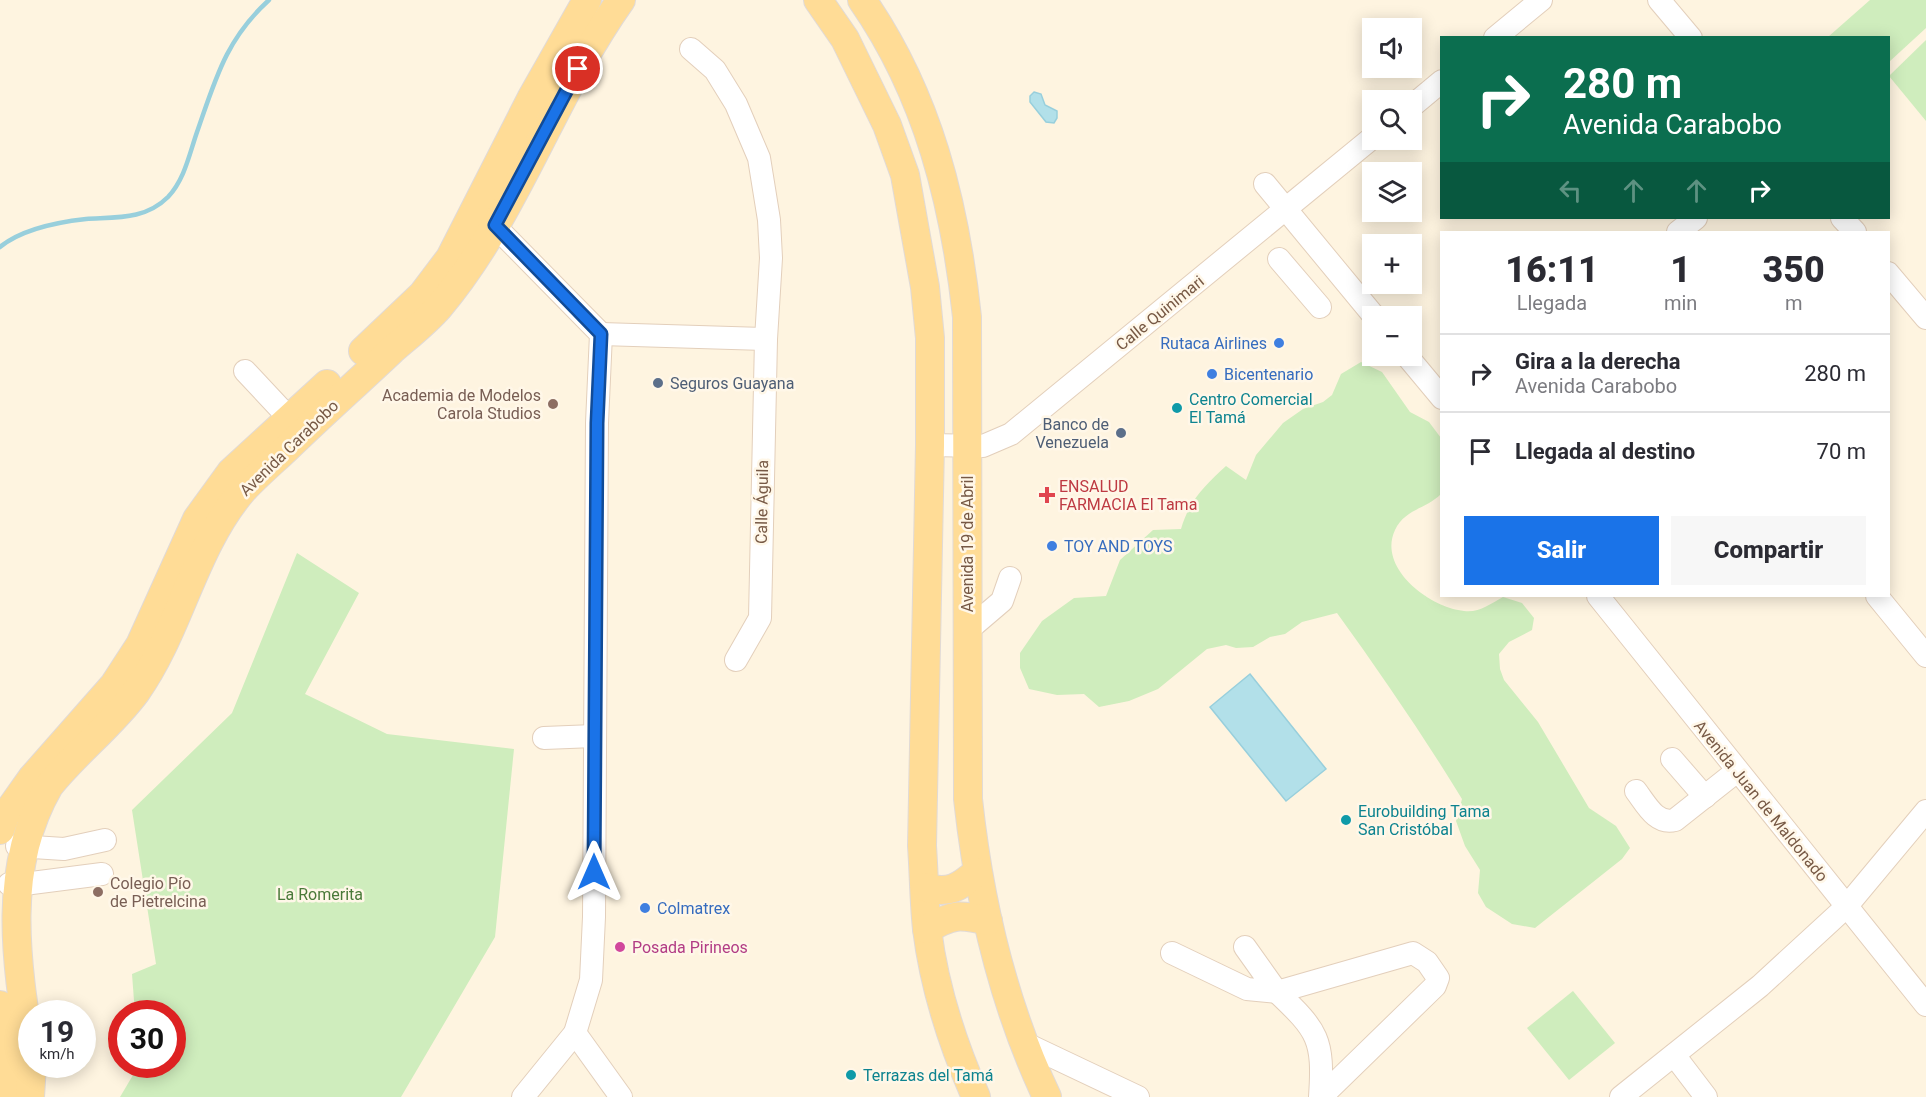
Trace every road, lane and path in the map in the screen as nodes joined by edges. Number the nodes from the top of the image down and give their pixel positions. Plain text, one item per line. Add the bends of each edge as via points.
1 (587, 0) edge
2 (621, 0) edge
3 (818, 0) edge
4 (862, 0) edge
5 (1541, 0) edge
6 (1659, 0) edge
7 (1497, 36) edge
8 (1689, 36) edge
9 (692, 49) dead end
10 (1440, 83) edge
11 (1422, 98) edge
12 (1362, 146) edge
13 (1265, 184) dead end
14 (1286, 209) junction
15 (486, 217) junction
16 (1695, 219) edge
17 (1843, 219) edge
18 (1679, 231) edge
19 (1854, 231) edge
20 (1279, 260) dead end
21 (1890, 275) edge
22 (1366, 306) edge
23 (1320, 307) dead end
24 (1926, 318) edge
25 (601, 334) junction
26 (766, 339) junction
27 (1415, 366) edge
28 (245, 371) dead end
29 (1440, 396) edge
30 (289, 418) junction
31 (930, 446) junction
32 (968, 446) junction
33 (1010, 578) dead end
34 (1599, 597) edge
35 (1878, 597) edge
36 (968, 630) junction
37 (1926, 657) edge
38 (736, 660) dead end
39 (594, 736) junction
40 (543, 738) dead end
41 (1672, 759) dead end
42 (1737, 771) junction
43 (1636, 791) dead end
44 (1705, 797) junction
45 (1926, 812) edge
46 (9, 838) edge
47 (105, 840) dead end
48 (977, 872) junction
49 (102, 874) dead end
50 (9, 884) junction
51 (925, 887) junction
52 (1846, 907) junction
53 (988, 921) junction
54 (927, 929) junction
55 (1245, 947) dead end
56 (1172, 953) dead end
57 (1277, 992) junction
58 (21, 1000) edge
59 (0, 1005) edge
60 (1926, 1005) edge
61 (575, 1033) junction
62 (1022, 1042) junction
63 (1674, 1056) junction
64 (31, 1078) edge
65 (1128, 1093) edge
66 (5, 1097) edge
67 (30, 1097) edge
68 (524, 1097) edge
69 (621, 1097) edge
70 (976, 1097) edge
71 (1047, 1097) edge
72 (1094, 1097) edge
73 (1320, 1097) edge
74 (1621, 1097) edge
75 (1706, 1097) edge

1 - 15 main road, Avenida Carabobo via 531,99
2 - 15 main road, Avenida Carabobo
3 - 31 main road via 845,39 887,125 905,175 918,235 930,338
4 - 32 main road, Avenida 19 de Abril via 887,36 922,109 946,187 961,257 967,317
5 - 7 street
6 - 8 street
9 - 26 street, Calle Águila via 715,70 736,104 759,158 771,258
10 - 11 street
12 - 14 street, Calle Quinimari
13 - 14 street
14 - 22 street
14 - 32 street, Calle Quinimari via 1017,430 983,446
15 - 25 street
15 - 30 main road, Avenida Carabobo via 422,295
15 - 46 main road, Avenida Carabobo via 469,267 437,309 243,490 216,529 160,653 140,686 50,785
16 - 18 street
17 - 19 street
20 - 23 street
21 - 24 street
25 - 26 street
25 - 39 street
26 - 38 street, Calle Águila via 760,618
27 - 29 street
28 - 30 street
30 - 46 main road, Avenida Carabobo via 231,472 197,519 140,645 114,685 32,778 5,816
31 - 32 street, Calle Quinimari
31 - 51 main road via 922,846
32 - 36 main road, Avenida 19 de Abril
33 - 36 street via 1002,601
34 - 42 street, Avenida Juan de Maldonado
35 - 37 street
36 - 48 main road, Avenida 19 de Abril via 968,799
39 - 40 street
39 - 61 street via 591,980
41 - 44 street
42 - 44 street
42 - 52 street, Avenida Juan de Maldonado
43 - 44 street via 1658,819 1667,822
45 - 52 street
46 - 47 street via 64,849
46 - 50 main road, Avenida Carabobo
48 - 51 main road via 950,891
48 - 53 main road, Avenida 19 de Abril
49 - 50 street
50 - 58 main road, Avenida Carabobo via 8,925
51 - 54 main road
52 - 60 street, Avenida Juan de Maldonado
52 - 63 street via 1760,986
53 - 54 main road via 950,916
53 - 62 main road, Avenida 19 de Abril
54 - 70 main road via 952,1035
55 - 57 street
56 - 57 street via 1247,989
57 - 73 street via 1303,1017 1317,1039 1322,1059
57 - 73 street via 1413,953 1427,962 1437,978 1435,986
59 - 66 main road via 7,1047
61 - 68 street
61 - 69 street
62 - 65 street
62 - 71 main road, Avenida 19 de Abril
63 - 74 street
63 - 75 street
64 - 67 main road, Avenida Carabobo
65 - 72 street

